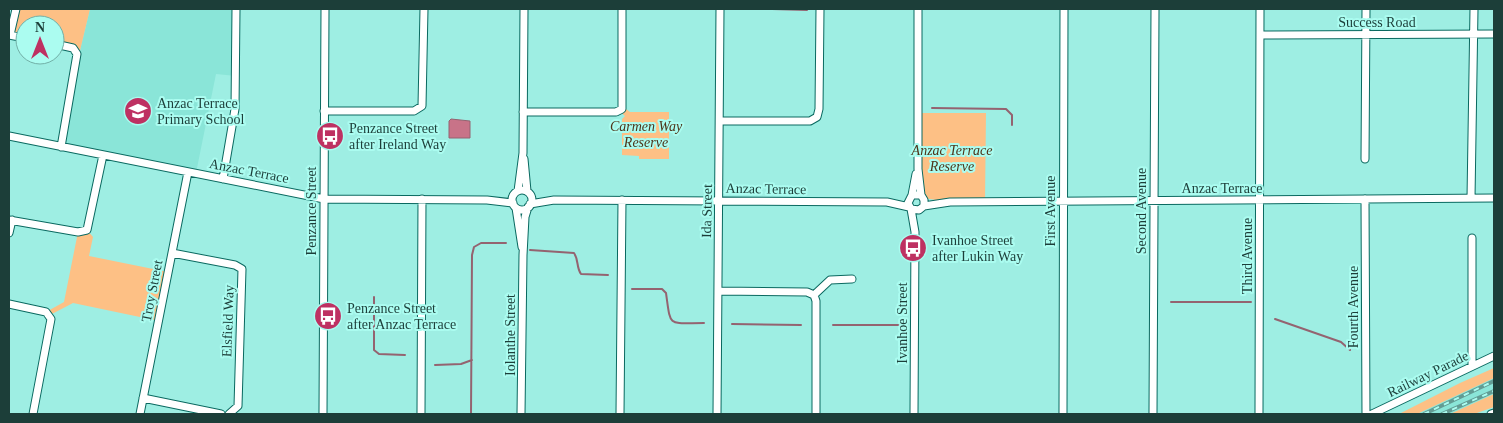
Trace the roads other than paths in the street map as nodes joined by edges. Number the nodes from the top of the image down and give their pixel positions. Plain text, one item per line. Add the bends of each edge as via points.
1 (16, 9) edge
2 (236, 9) edge
3 (324, 9) edge
4 (424, 9) edge
5 (524, 9) edge
6 (622, 9) edge
7 (720, 9) edge
8 (820, 9) edge
9 (918, 9) edge
10 (1064, 9) edge
11 (1155, 9) edge
12 (1260, 9) edge
13 (1366, 9) edge
14 (1474, 9) edge
15 (1366, 34) junction
16 (1474, 34) junction
17 (1494, 34) edge
18 (10, 35) edge
19 (1260, 35) junction
20 (65, 46) edge
21 (324, 111) junction
22 (524, 112) junction
23 (721, 121) junction
24 (9, 136) edge
25 (61, 147) junction
26 (523, 153) junction
27 (103, 155) junction
28 (1365, 159) dead end
29 (918, 169) junction
30 (188, 172) junction
31 (223, 179) junction
32 (528, 193) junction
33 (911, 196) junction
34 (922, 196) junction
35 (1471, 198) junction
36 (1494, 198) edge
37 (324, 199) junction
38 (515, 199) junction
39 (1364, 199) junction
40 (422, 200) junction
41 (554, 200) junction
42 (622, 200) junction
43 (1260, 200) junction
44 (720, 201) junction
45 (1154, 201) junction
46 (887, 202) junction
47 (950, 202) junction
48 (1062, 202) junction
49 (529, 206) junction
50 (922, 207) junction
51 (910, 208) junction
52 (10, 220) edge
53 (915, 232) junction
54 (9, 233) edge
55 (1472, 238) dead end
56 (172, 253) junction
57 (523, 255) junction
58 (852, 279) dead end
59 (718, 291) junction
60 (814, 295) junction
61 (9, 304) edge
62 (1494, 356) edge
63 (1472, 366) junction
64 (143, 398) junction
65 (1494, 412) edge
66 (33, 414) edge
67 (140, 414) edge
68 (220, 414) edge
69 (231, 414) edge
70 (322, 414) edge
71 (421, 414) edge
72 (522, 414) edge
73 (620, 414) edge
74 (717, 414) edge
75 (816, 414) edge
76 (914, 414) edge
77 (1063, 414) edge
78 (1153, 414) edge
79 (1259, 414) edge
80 (1366, 414) edge
81 (1372, 414) edge
82 (1491, 414) edge

1 - 18 street
2 - 31 street via 235,109
3 - 21 street, Penzance Street
4 - 21 street via 422,106 414,111
5 - 22 street, Iolanthe Street
6 - 22 street via 622,109 616,112
7 - 23 street, Ida Street
8 - 23 street via 817,117 810,121
9 - 29 street
10 - 48 street, First Avenue
11 - 45 street, Second Avenue
12 - 19 street, Third Avenue
13 - 15 street
14 - 16 street
15 - 16 street, Success Road
15 - 19 street, Success Road
15 - 28 street
16 - 17 street, Success Road
16 - 35 street
19 - 43 street, Third Avenue
20 - 25 street via 73,48 77,54
21 - 37 street, Penzance Street
22 - 26 street, Iolanthe Street
23 - 44 street, Ida Street
24 - 25 street, Anzac Terrace
25 - 27 street, Anzac Terrace
26 - 32 street, Iolanthe Street
26 - 38 street, Iolanthe Street
27 - 30 street, Anzac Terrace
27 - 52 street via 87,230 78,232
29 - 33 street
29 - 34 street
30 - 31 street, Anzac Terrace
30 - 56 street, Troy Street
31 - 37 street, Anzac Terrace
32 - 38 street, Anzac Terrace
32 - 41 street, Anzac Terrace
32 - 49 street, Iolanthe Street
33 - 34 street, Anzac Terrace
33 - 46 street, Anzac Terrace
33 - 51 street, Ivanhoe Street
34 - 47 street, Anzac Terrace
34 - 50 street
35 - 36 street, Anzac Terrace
35 - 39 street, Anzac Terrace
37 - 40 street, Anzac Terrace
37 - 70 street, Penzance Street
38 - 40 street, Anzac Terrace
38 - 49 street, Anzac Terrace via 524,209
38 - 57 street, Iolanthe Street
39 - 43 street, Anzac Terrace
39 - 80 street, Fourth Avenue
40 - 71 street
41 - 42 street, Anzac Terrace
41 - 49 street, Anzac Terrace
42 - 44 street, Anzac Terrace
42 - 73 street
43 - 45 street, Anzac Terrace
43 - 79 street, Third Avenue
44 - 46 street, Anzac Terrace
44 - 59 street, Ida Street
45 - 48 street, Anzac Terrace
45 - 78 street, Second Avenue
46 - 51 street, Anzac Terrace
47 - 48 street, Anzac Terrace
47 - 50 street, Anzac Terrace
48 - 77 street, First Avenue
49 - 57 street, Iolanthe Street via 525,217
50 - 51 street, Anzac Terrace
50 - 53 street, Ivanhoe Street
51 - 53 street, Ivanhoe Street
52 - 54 street
53 - 76 street, Ivanhoe Street
55 - 63 street
56 - 64 street, Troy Street
56 - 69 street, Elsfield Way via 242,269 238,406
57 - 72 street, Iolanthe Street
58 - 60 street via 830,280
59 - 60 street via 807,292
59 - 74 street, Ida Street
60 - 75 street
61 - 66 street via 46,312 51,319
62 - 63 street, Railway Parade
63 - 81 street, Railway Parade
64 - 67 street, Troy Street
64 - 68 street
65 - 82 street

